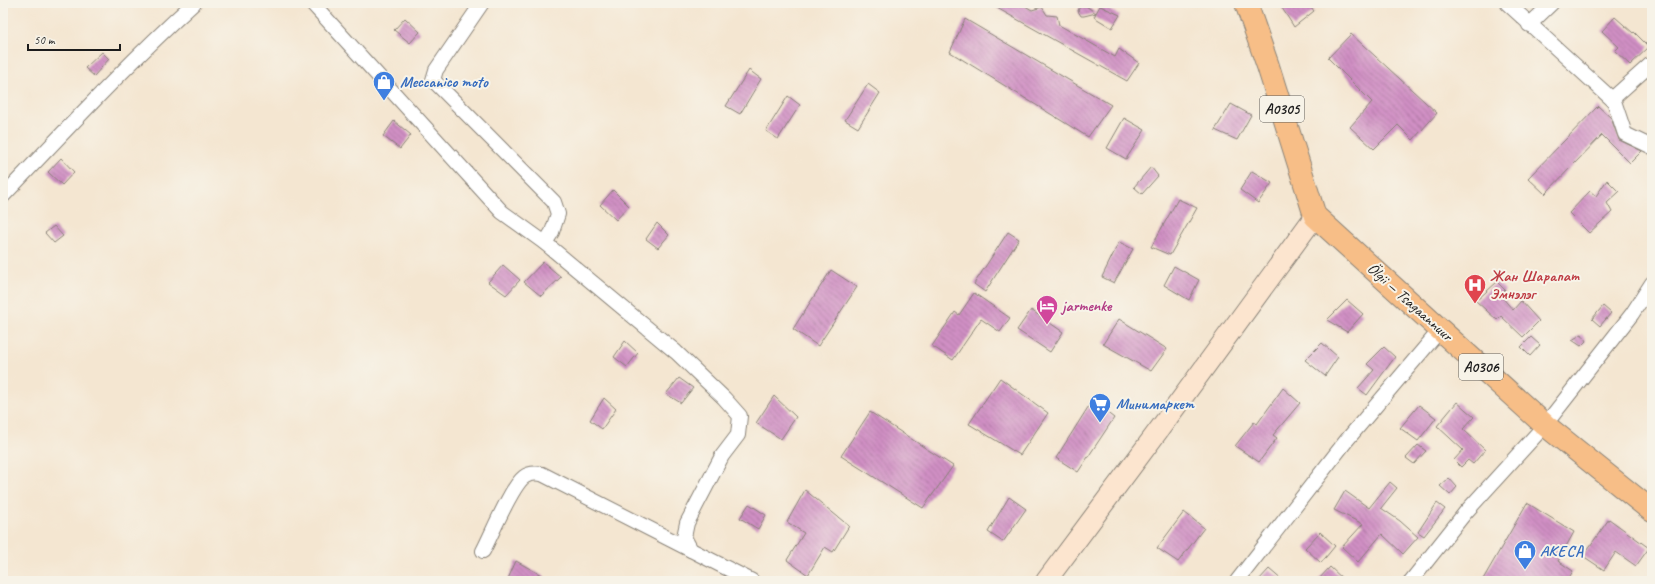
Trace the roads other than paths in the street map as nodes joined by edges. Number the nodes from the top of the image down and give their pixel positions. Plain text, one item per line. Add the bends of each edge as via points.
1 (194, 3) edge
2 (312, 3) edge
3 (482, 3) edge
4 (1246, 3) edge
5 (1507, 3) edge
6 (1552, 3) edge
7 (1529, 25) junction
8 (1652, 63) edge
9 (1612, 99) junction
10 (1652, 147) edge
11 (3, 196) edge
12 (1315, 216) junction
13 (545, 243) junction
14 (1652, 283) edge
15 (1440, 330) junction
16 (1545, 425) junction
17 (1652, 511) edge
18 (692, 550) junction
19 (483, 551) dead end
20 (752, 581) edge
21 (1046, 581) edge
22 (1237, 581) edge
23 (1411, 581) edge

1 - 11 street via 85,110
2 - 13 street via 502,212
3 - 13 street via 436,70 433,80 554,202 558,214
4 - 12 highway, A0305
5 - 7 street
6 - 7 street
7 - 9 street
8 - 9 street
9 - 10 street via 1625,134
12 - 15 highway, Ölgii — Tsagaannuur / A0306
12 - 21 main road
13 - 18 street via 676,352 740,416 738,435 722,456 687,523 684,537
14 - 16 street via 1632,314
15 - 16 highway, Ölgii — Tsagaannuur / A0306
15 - 22 street via 1346,441
16 - 17 highway, Ölgii — Tsagaannuur / A0306
16 - 23 street via 1465,513
18 - 19 street via 542,474 535,473 525,476 516,486
18 - 20 street

